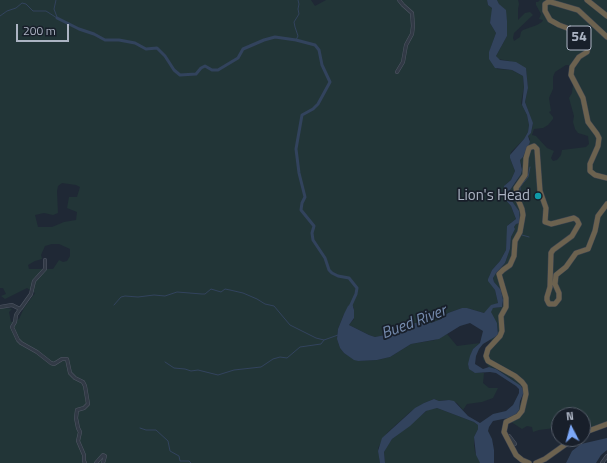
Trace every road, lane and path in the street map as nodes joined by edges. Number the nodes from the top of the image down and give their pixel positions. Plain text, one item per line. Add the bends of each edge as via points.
1 (399, 0) edge
2 (587, 0) edge
3 (607, 16) edge
4 (607, 37) edge
5 (397, 72) dead end
6 (607, 178) edge
7 (607, 204) edge
8 (46, 260) dead end
9 (0, 307) edge
10 (20, 309) junction
11 (607, 424) edge
12 (504, 428) junction
13 (591, 430) edge
14 (515, 444) dead end
15 (562, 447) edge
16 (607, 456) edge
17 (85, 463) edge
18 (96, 463) edge
19 (103, 463) edge
20 (530, 463) edge
21 (536, 463) edge
22 (602, 463) edge

1 - 5 street via 412,13 413,26 403,62
2 - 3 highway, 54
4 - 6 highway, 54 via 578,10 551,2 545,4 545,11 550,20 576,30 588,47 587,52 579,56 572,67 571,75 584,98 588,122 599,138 590,171
7 - 12 highway via 598,216 588,249 576,253 566,267 556,275 555,284 559,296 557,303 549,304 547,300 551,252 572,236 579,224 574,218 556,223 545,222 546,208 540,191 537,151 534,146 531,147 526,158 525,175 516,188 517,199 523,211 514,256 512,263 499,274 506,298 506,307 501,316 502,332 486,354 487,360 520,380 526,389 526,401 522,411 506,422
8 - 10 street via 45,269 34,281 29,296
9 - 10 street via 12,305
10 - 17 street via 12,327 18,340 51,363 54,364 62,358 67,359 70,373 85,386 88,404 77,410 76,418 80,432 78,442
11 - 13 highway
12 - 14 street
12 - 20 highway via 513,452
15 - 21 highway
16 - 22 street
18 - 19 street via 103,455

